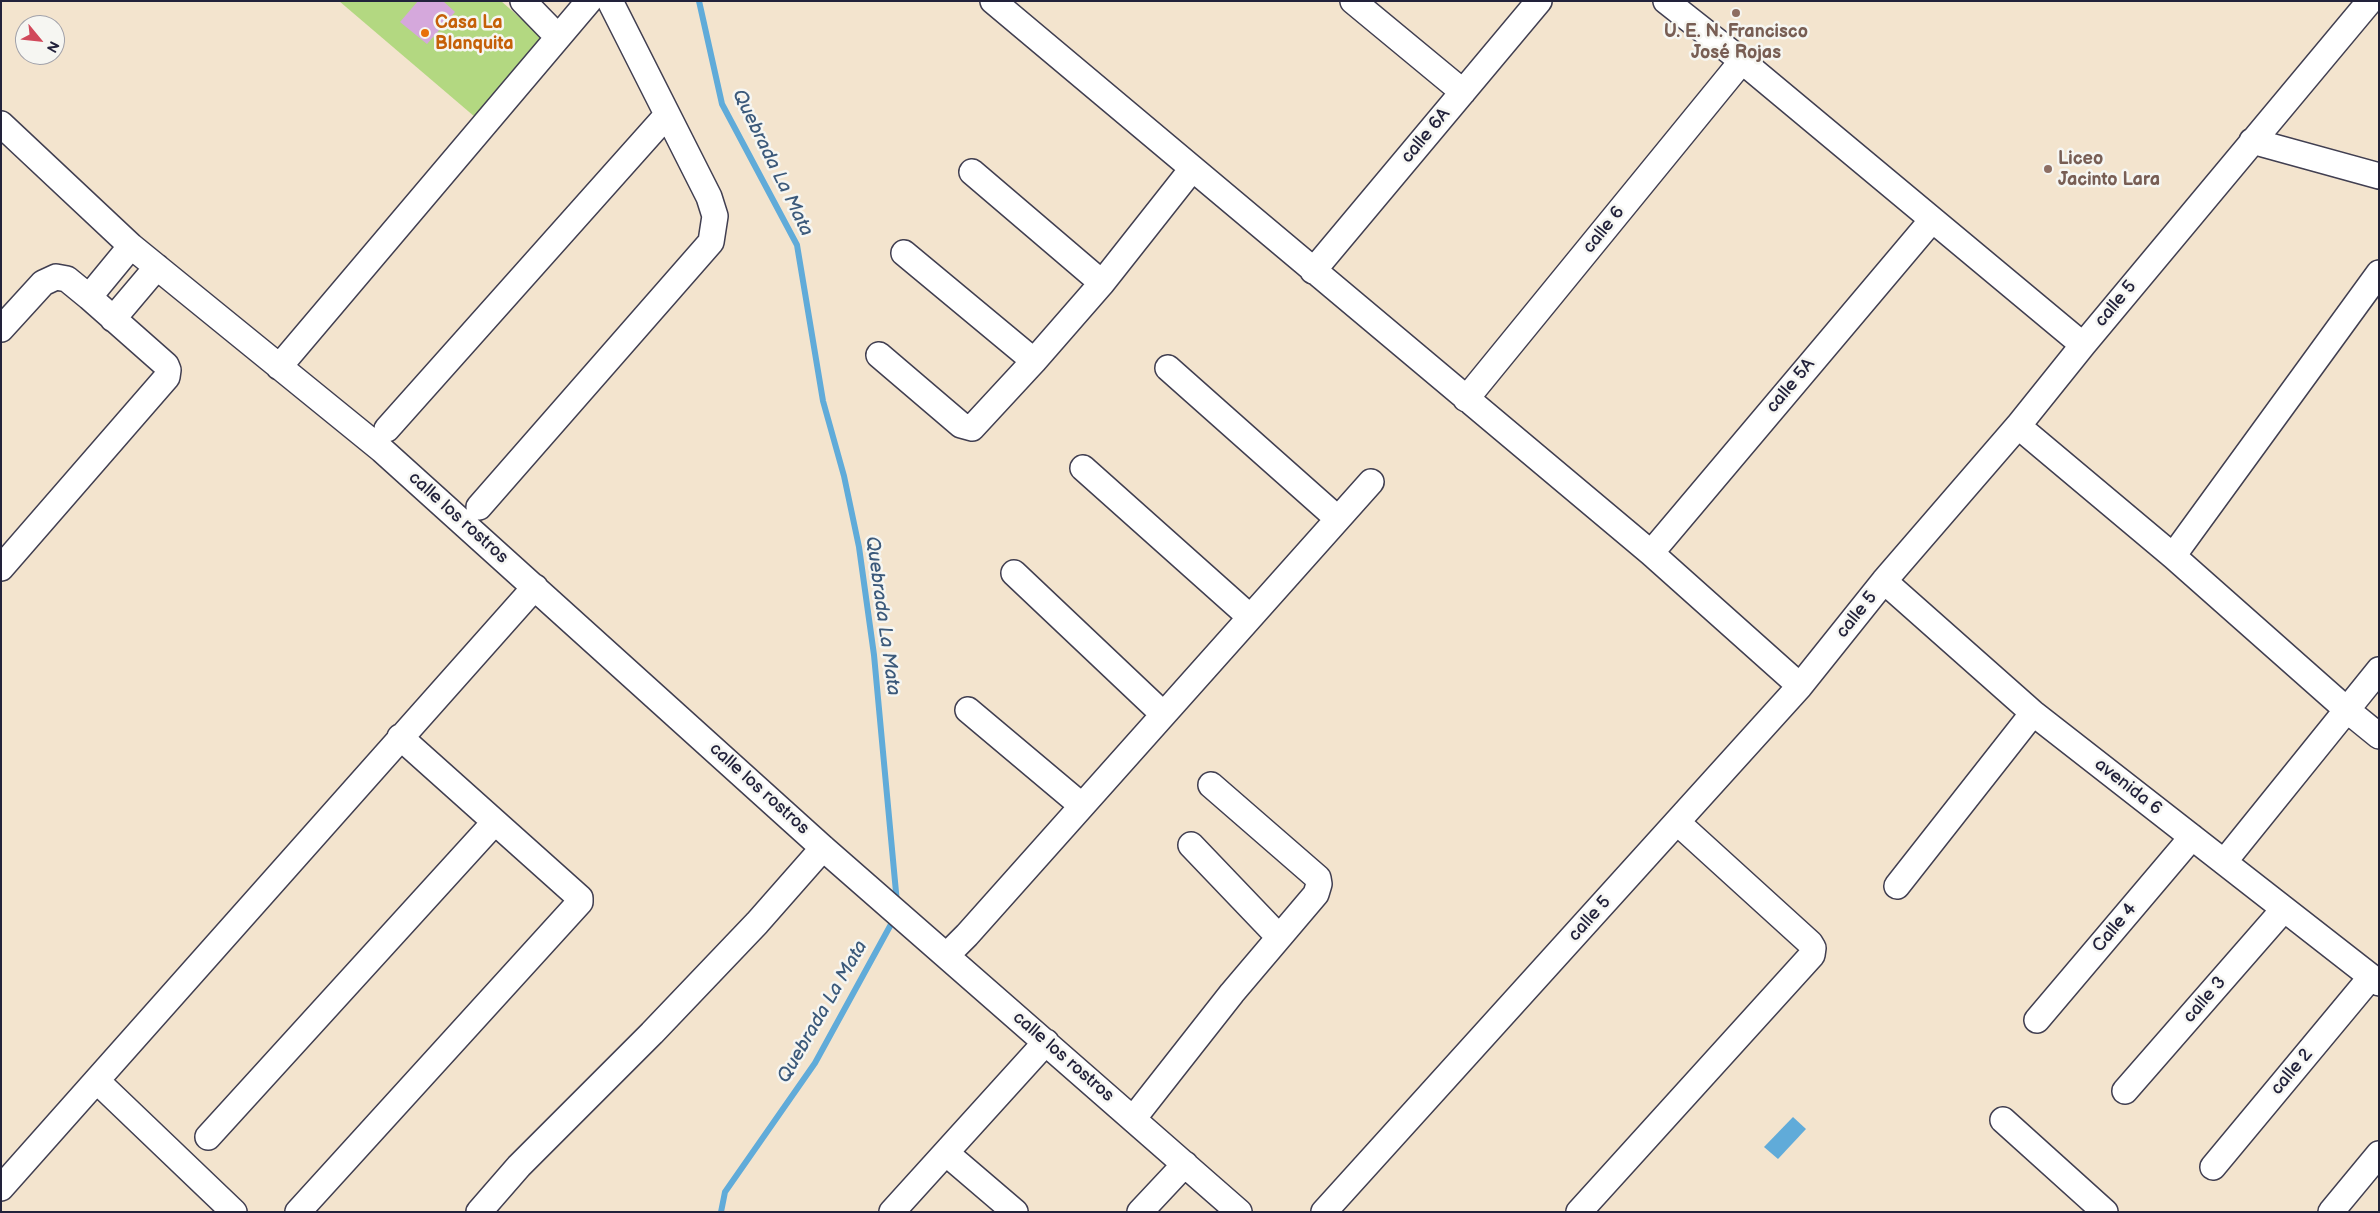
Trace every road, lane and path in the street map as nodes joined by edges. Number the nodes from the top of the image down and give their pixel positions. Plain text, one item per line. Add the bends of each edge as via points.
1 (523, 1) edge
2 (589, 1) edge
3 (610, 1) edge
4 (994, 1) edge
5 (1353, 1) edge
6 (1539, 1) edge
7 (1666, 1) edge
8 (2370, 1) edge
9 (558, 37) junction
10 (1742, 61) junction
11 (1464, 92) junction
12 (667, 115) junction
13 (1, 124) edge
14 (2252, 141) junction
15 (1192, 169) junction
16 (972, 172) dead end
17 (2379, 176) edge
18 (1932, 220) junction
19 (131, 246) junction
20 (904, 253) dead end
21 (157, 267) junction
22 (1314, 271) junction
23 (2379, 273) edge
24 (1102, 283) junction
25 (89, 297) junction
26 (113, 318) junction
27 (1, 328) edge
28 (2083, 345) junction
29 (879, 354) dead end
30 (1034, 361) junction
31 (279, 367) junction
32 (1168, 368) dead end
33 (1466, 399) junction
34 (2018, 426) junction
35 (387, 429) dead end
36 (1083, 468) dead end
37 (1371, 482) dead end
38 (478, 507) dead end
39 (1338, 519) junction
40 (1651, 553) junction
41 (2173, 556) junction
42 (1, 568) edge
43 (1014, 573) dead end
44 (1884, 581) junction
45 (535, 587) junction
46 (1250, 617) junction
47 (2379, 670) edge
48 (1800, 686) junction
49 (968, 710) dead end
50 (2347, 710) junction
51 (2034, 712) junction
52 (1163, 714) junction
53 (2379, 736) edge
54 (400, 738) junction
55 (1211, 785) dead end
56 (1081, 805) junction
57 (494, 823) junction
58 (1678, 823) junction
59 (2192, 837) junction
60 (1191, 845) dead end
61 (824, 848) junction
62 (2224, 862) junction
63 (1897, 886) dead end
64 (2284, 909) junction
65 (1279, 937) junction
66 (947, 955) junction
67 (2375, 980) edge
68 (2037, 1020) dead end
69 (1046, 1042) junction
70 (97, 1081) junction
71 (2126, 1091) dead end
72 (1132, 1119) junction
73 (2003, 1120) dead end
74 (208, 1137) dead end
75 (946, 1153) junction
76 (2379, 1154) edge
77 (1184, 1164) junction
78 (2213, 1167) dead end
79 (1, 1188) edge
80 (234, 1212) edge
81 (298, 1212) edge
82 (479, 1212) edge
83 (892, 1212) edge
84 (1015, 1212) edge
85 (1140, 1212) edge
86 (1239, 1212) edge
87 (1324, 1212) edge
88 (1579, 1212) edge
89 (2105, 1212) edge
90 (2331, 1212) edge

1 - 9 street
2 - 9 street
3 - 12 street
4 - 15 street
5 - 11 street
6 - 11 street, calle 6A
7 - 10 street
8 - 14 street, calle 5
9 - 31 street
10 - 18 street
10 - 33 street, calle 6
11 - 22 street, calle 6A
12 - 35 street
12 - 38 street via 709,197 715,216 711,242
13 - 19 street, calle los rostros
14 - 17 street
14 - 28 street, calle 5
15 - 22 street
15 - 24 street
16 - 24 street
18 - 28 street
18 - 40 street, calle 5A
19 - 21 street, calle los rostros
19 - 25 street
20 - 30 street
21 - 26 street
21 - 31 street, calle los rostros
22 - 33 street
23 - 41 street
24 - 30 street
25 - 26 street
25 - 27 street via 67,279 56,277 42,283
26 - 42 street via 166,365 167,377
28 - 34 street, calle 5
29 - 30 street via 962,425 972,428
31 - 45 street, calle los rostros via 382,450
32 - 39 street
33 - 40 street
34 - 41 street
34 - 44 street, calle 5
36 - 46 street
37 - 39 street
39 - 46 street
40 - 48 street
41 - 50 street
43 - 52 street
44 - 48 street, calle 5
44 - 51 street, avenida 6
45 - 54 street
45 - 61 street, calle los rostros
46 - 52 street
47 - 50 street
48 - 58 street, calle 5
49 - 56 street
50 - 53 street
50 - 62 street
51 - 59 street, avenida 6
51 - 63 street
52 - 56 street
54 - 57 street
54 - 70 street
55 - 65 street via 1318,878 1316,894
56 - 66 street
57 - 74 street
57 - 81 street via 580,898 580,902
58 - 87 street, calle 5
58 - 88 street via 1810,943 1812,955
59 - 62 street, avenida 6
59 - 68 street, Calle 4
60 - 65 street
61 - 66 street, calle los rostros
61 - 82 street via 757,923 519,1166
62 - 64 street, avenida 6
64 - 67 street, avenida 6
64 - 71 street, calle 3
65 - 72 street
66 - 69 street, calle los rostros
67 - 78 street, calle 2
69 - 72 street, calle los rostros
69 - 75 street
70 - 79 street
70 - 80 street
72 - 77 street, calle los rostros
73 - 89 street
75 - 83 street
75 - 84 street
76 - 90 street
77 - 85 street
77 - 86 street, calle los rostros

